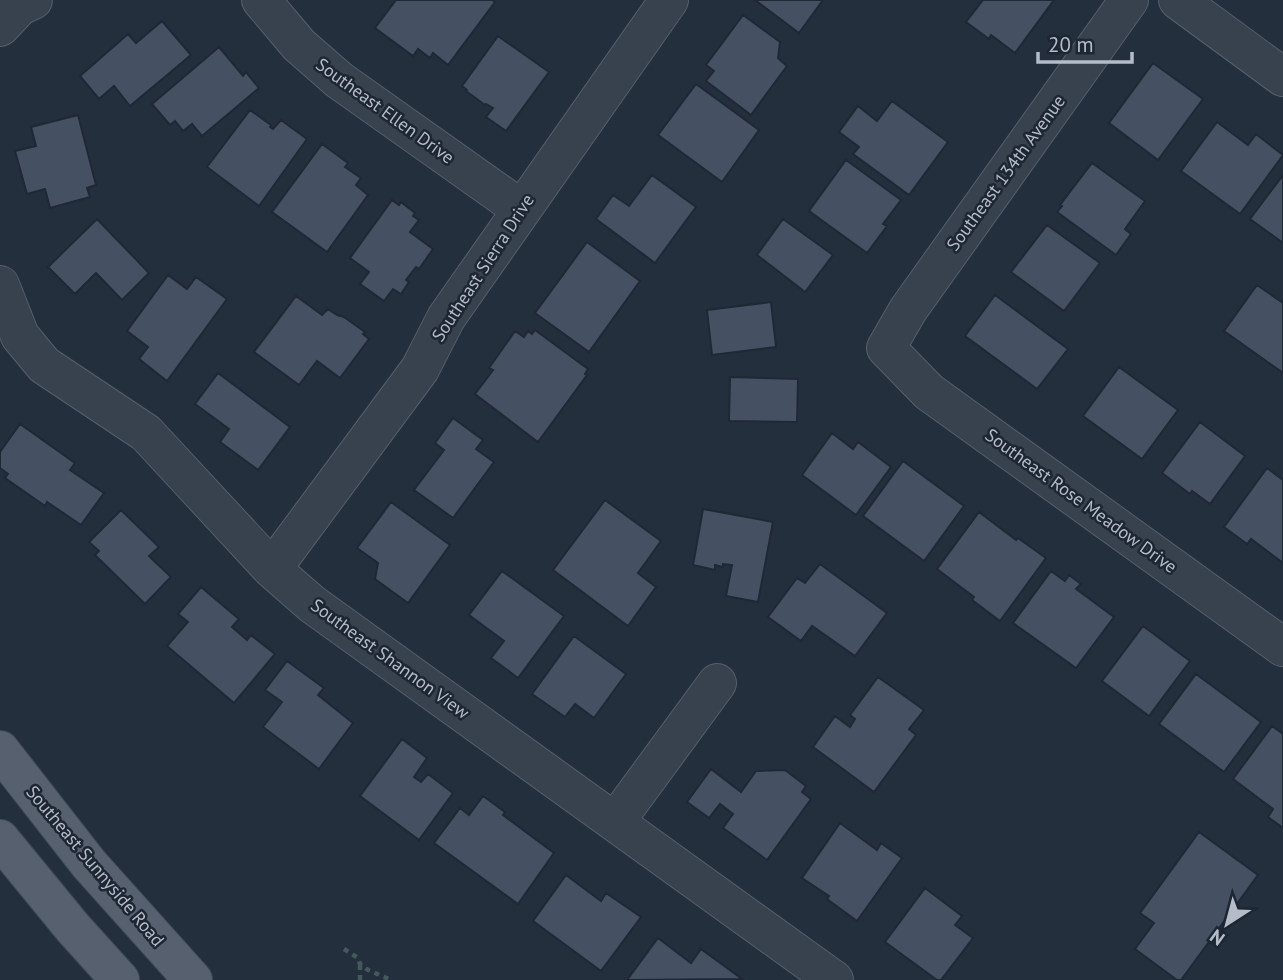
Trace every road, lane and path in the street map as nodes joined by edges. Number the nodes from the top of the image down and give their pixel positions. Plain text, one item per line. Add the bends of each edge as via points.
1 (33, 0) edge
2 (261, 0) edge
3 (669, 0) edge
4 (1129, 0) edge
5 (1178, 0) edge
6 (0, 27) edge
7 (1283, 77) edge
8 (521, 209) junction
9 (0, 285) edge
10 (886, 348) joint
11 (272, 569) junction
12 (1283, 647) edge
13 (716, 683) dead end
14 (0, 750) edge
15 (615, 822) junction
16 (0, 839) edge
17 (344, 949) dead end
18 (360, 964) junction
19 (120, 980) edge
20 (193, 980) edge
21 (360, 980) edge
22 (391, 980) edge
23 (834, 980) edge

1 - 6 street via 20,6
2 - 8 street, Southeast Ellen Drive via 299,45 338,80
3 - 8 street, Southeast Sierra Drive
4 - 10 street, Southeast 134th Avenue via 908,310
5 - 7 street
8 - 11 street, Southeast Sierra Drive via 446,318 421,369
9 - 11 street, Southeast Shannon View via 20,336 44,365 146,433
10 - 12 street, Southeast Rose Meadow Drive via 929,392
11 - 15 street, Southeast Shannon View via 313,604
13 - 15 street
14 - 20 main road, Southeast Sunnyside Road via 89,864
15 - 23 street, Southeast Shannon View
16 - 19 main road
17 - 18 path
18 - 21 path
18 - 22 path

